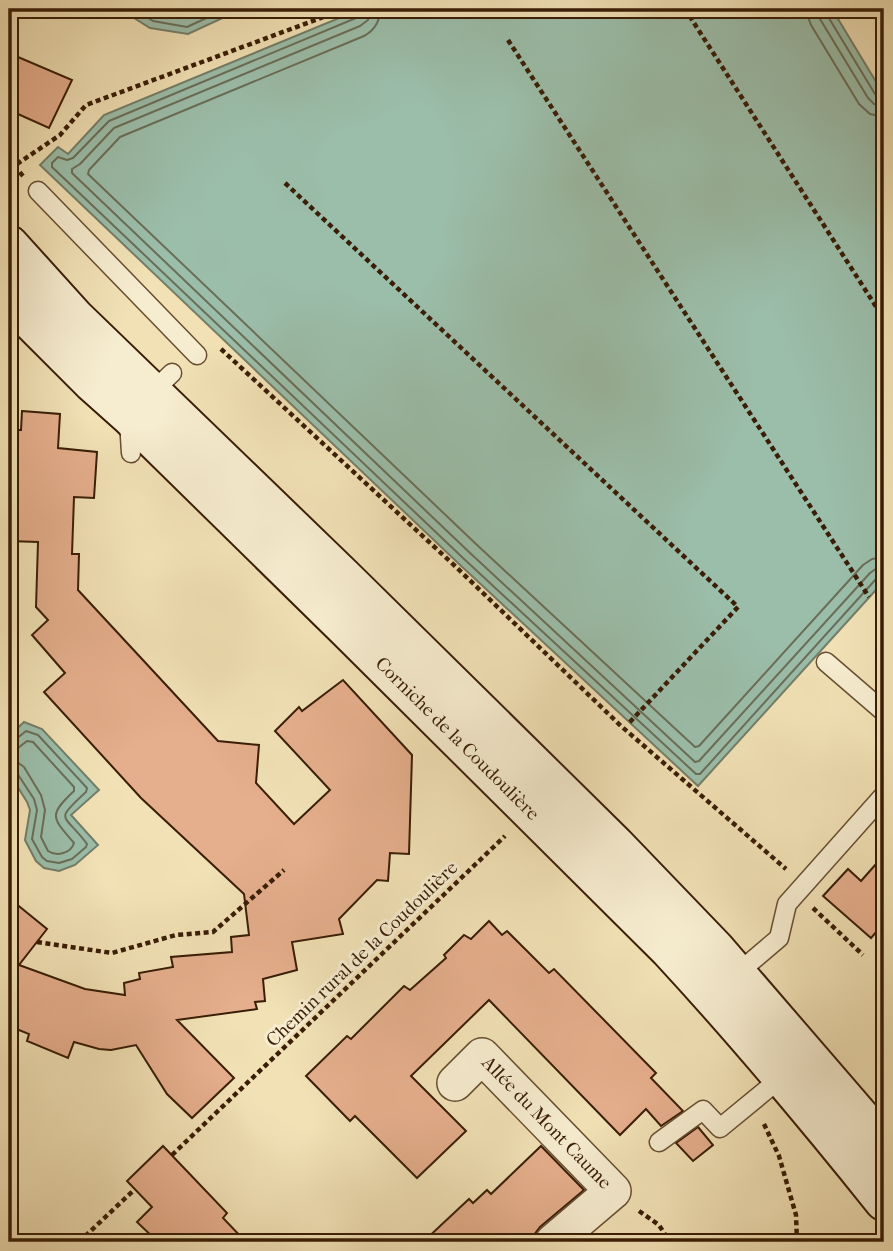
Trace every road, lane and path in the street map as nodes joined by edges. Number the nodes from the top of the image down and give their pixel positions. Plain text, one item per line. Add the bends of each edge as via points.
1 (345, 9) edge
2 (685, 9) edge
3 (508, 40) dead end
4 (285, 183) dead end
5 (38, 191) joint
6 (9, 245) edge
7 (9, 299) edge
8 (884, 319) edge
9 (213, 342) dead end
10 (197, 355) dead end
11 (151, 393) junction
12 (131, 453) dead end
13 (869, 597) dead end
14 (826, 662) dead end
15 (884, 712) edge
16 (629, 723) dead end
17 (884, 795) edge
18 (532, 812) junction
19 (284, 870) dead end
20 (802, 888) junction
21 (37, 942) dead end
22 (863, 956) dead end
23 (723, 984) junction
24 (782, 1077) junction
25 (455, 1083) dead end
26 (752, 1101) junction
27 (659, 1142) dead end
28 (884, 1145) edge
29 (172, 1156) dead end
30 (135, 1189) dead end
31 (612, 1191) junction
32 (884, 1201) edge
33 (79, 1242) edge
34 (553, 1242) edge
35 (664, 1242) edge
36 (797, 1242) edge

1 - 5 path via 86,105 61,135 15,166
2 - 8 path
3 - 13 path
4 - 16 path via 738,607
5 - 10 lane
6 - 11 main road, Corniche de la Coudoulière
7 - 11 main road, Corniche de la Coudoulière via 92,383
9 - 20 path via 621,726
11 - 12 lane
11 - 18 main road, Corniche de la Coudoulière via 338,630
11 - 23 main road, Corniche de la Coudoulière via 559,788 706,940
14 - 15 lane
17 - 20 lane
18 - 23 main road, Corniche de la Coudoulière via 669,949
18 - 29 path, Chemin rural de la Coudoulière
19 - 21 path via 213,932 176,934 111,953
20 - 22 path via 813,908
20 - 23 lane via 788,904 779,938
23 - 24 main road, Corniche de la Coudoulière
23 - 28 main road, Corniche de la Coudoulière
24 - 26 lane
24 - 32 main road, Corniche de la Coudoulière
25 - 31 street, Allée du Mont Caume via 482,1056
26 - 27 lane via 720,1128 704,1110
26 - 36 path via 779,1156 796,1215
30 - 33 path
31 - 34 street, Allée du Mont Caume
31 - 35 path via 659,1225 666,1236

